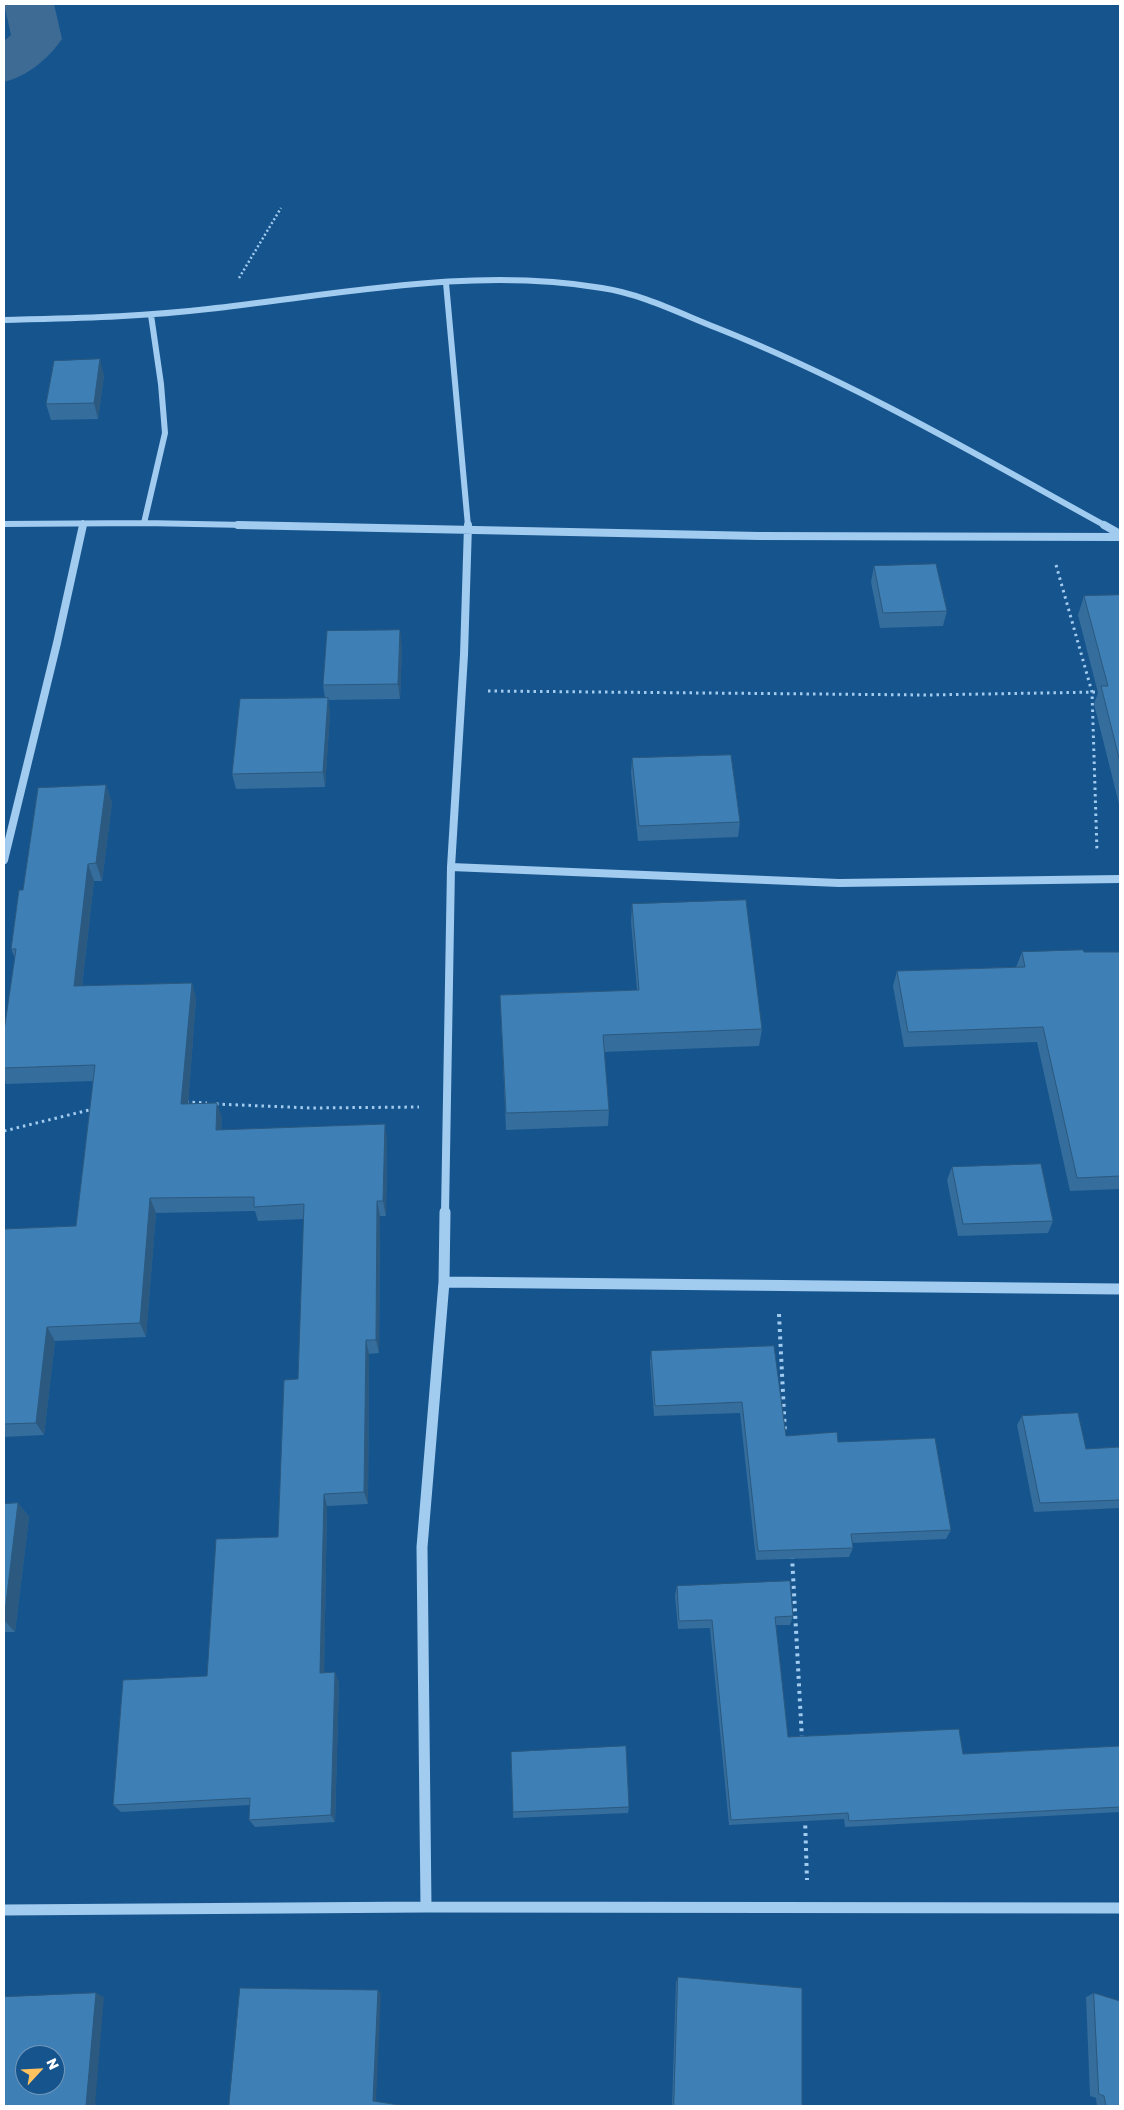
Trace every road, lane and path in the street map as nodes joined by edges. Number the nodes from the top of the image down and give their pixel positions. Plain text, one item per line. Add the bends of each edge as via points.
1 (281, 208) dead end
2 (446, 283) junction
3 (230, 305) junction
4 (151, 315) junction
5 (4, 320) edge
6 (83, 523) junction
7 (144, 523) junction
8 (4, 524) edge
9 (468, 530) junction
10 (1047, 536) junction
11 (1120, 536) edge
12 (462, 691) junction
13 (1092, 692) junction
14 (1101, 692) edge
15 (8, 821) edge
16 (4, 860) edge
17 (451, 867) junction
18 (1098, 880) junction
19 (1120, 880) edge
20 (178, 1102) edge
21 (102, 1107) edge
22 (447, 1107) junction
23 (4, 1131) edge
24 (444, 1282) junction
25 (778, 1286) junction
26 (1120, 1289) edge
27 (786, 1443) edge
28 (792, 1551) edge
29 (802, 1746) edge
30 (805, 1813) edge
31 (426, 1907) junction
32 (808, 1908) junction
33 (1120, 1908) edge
34 (4, 1910) edge

1 - 3 path via 233,287
2 - 3 street
2 - 9 street
2 - 11 street via 530,281 602,287 640,298 750,340 878,402
3 - 4 street
4 - 5 street
4 - 7 street via 165,434
6 - 7 street
6 - 8 street
6 - 15 street via 57,643
7 - 9 street
9 - 10 street via 759,536
9 - 12 street
10 - 11 street
10 - 13 path
12 - 13 path via 926,695
12 - 17 street
13 - 14 path
13 - 18 path
15 - 16 street
17 - 18 street via 839,883
17 - 22 street
18 - 19 street
20 - 22 path via 311,1108
21 - 23 path
22 - 24 street
24 - 25 street
24 - 31 street via 422,1547
25 - 26 street
25 - 27 path
28 - 29 path
30 - 32 path
31 - 32 street
31 - 34 street
32 - 33 street

